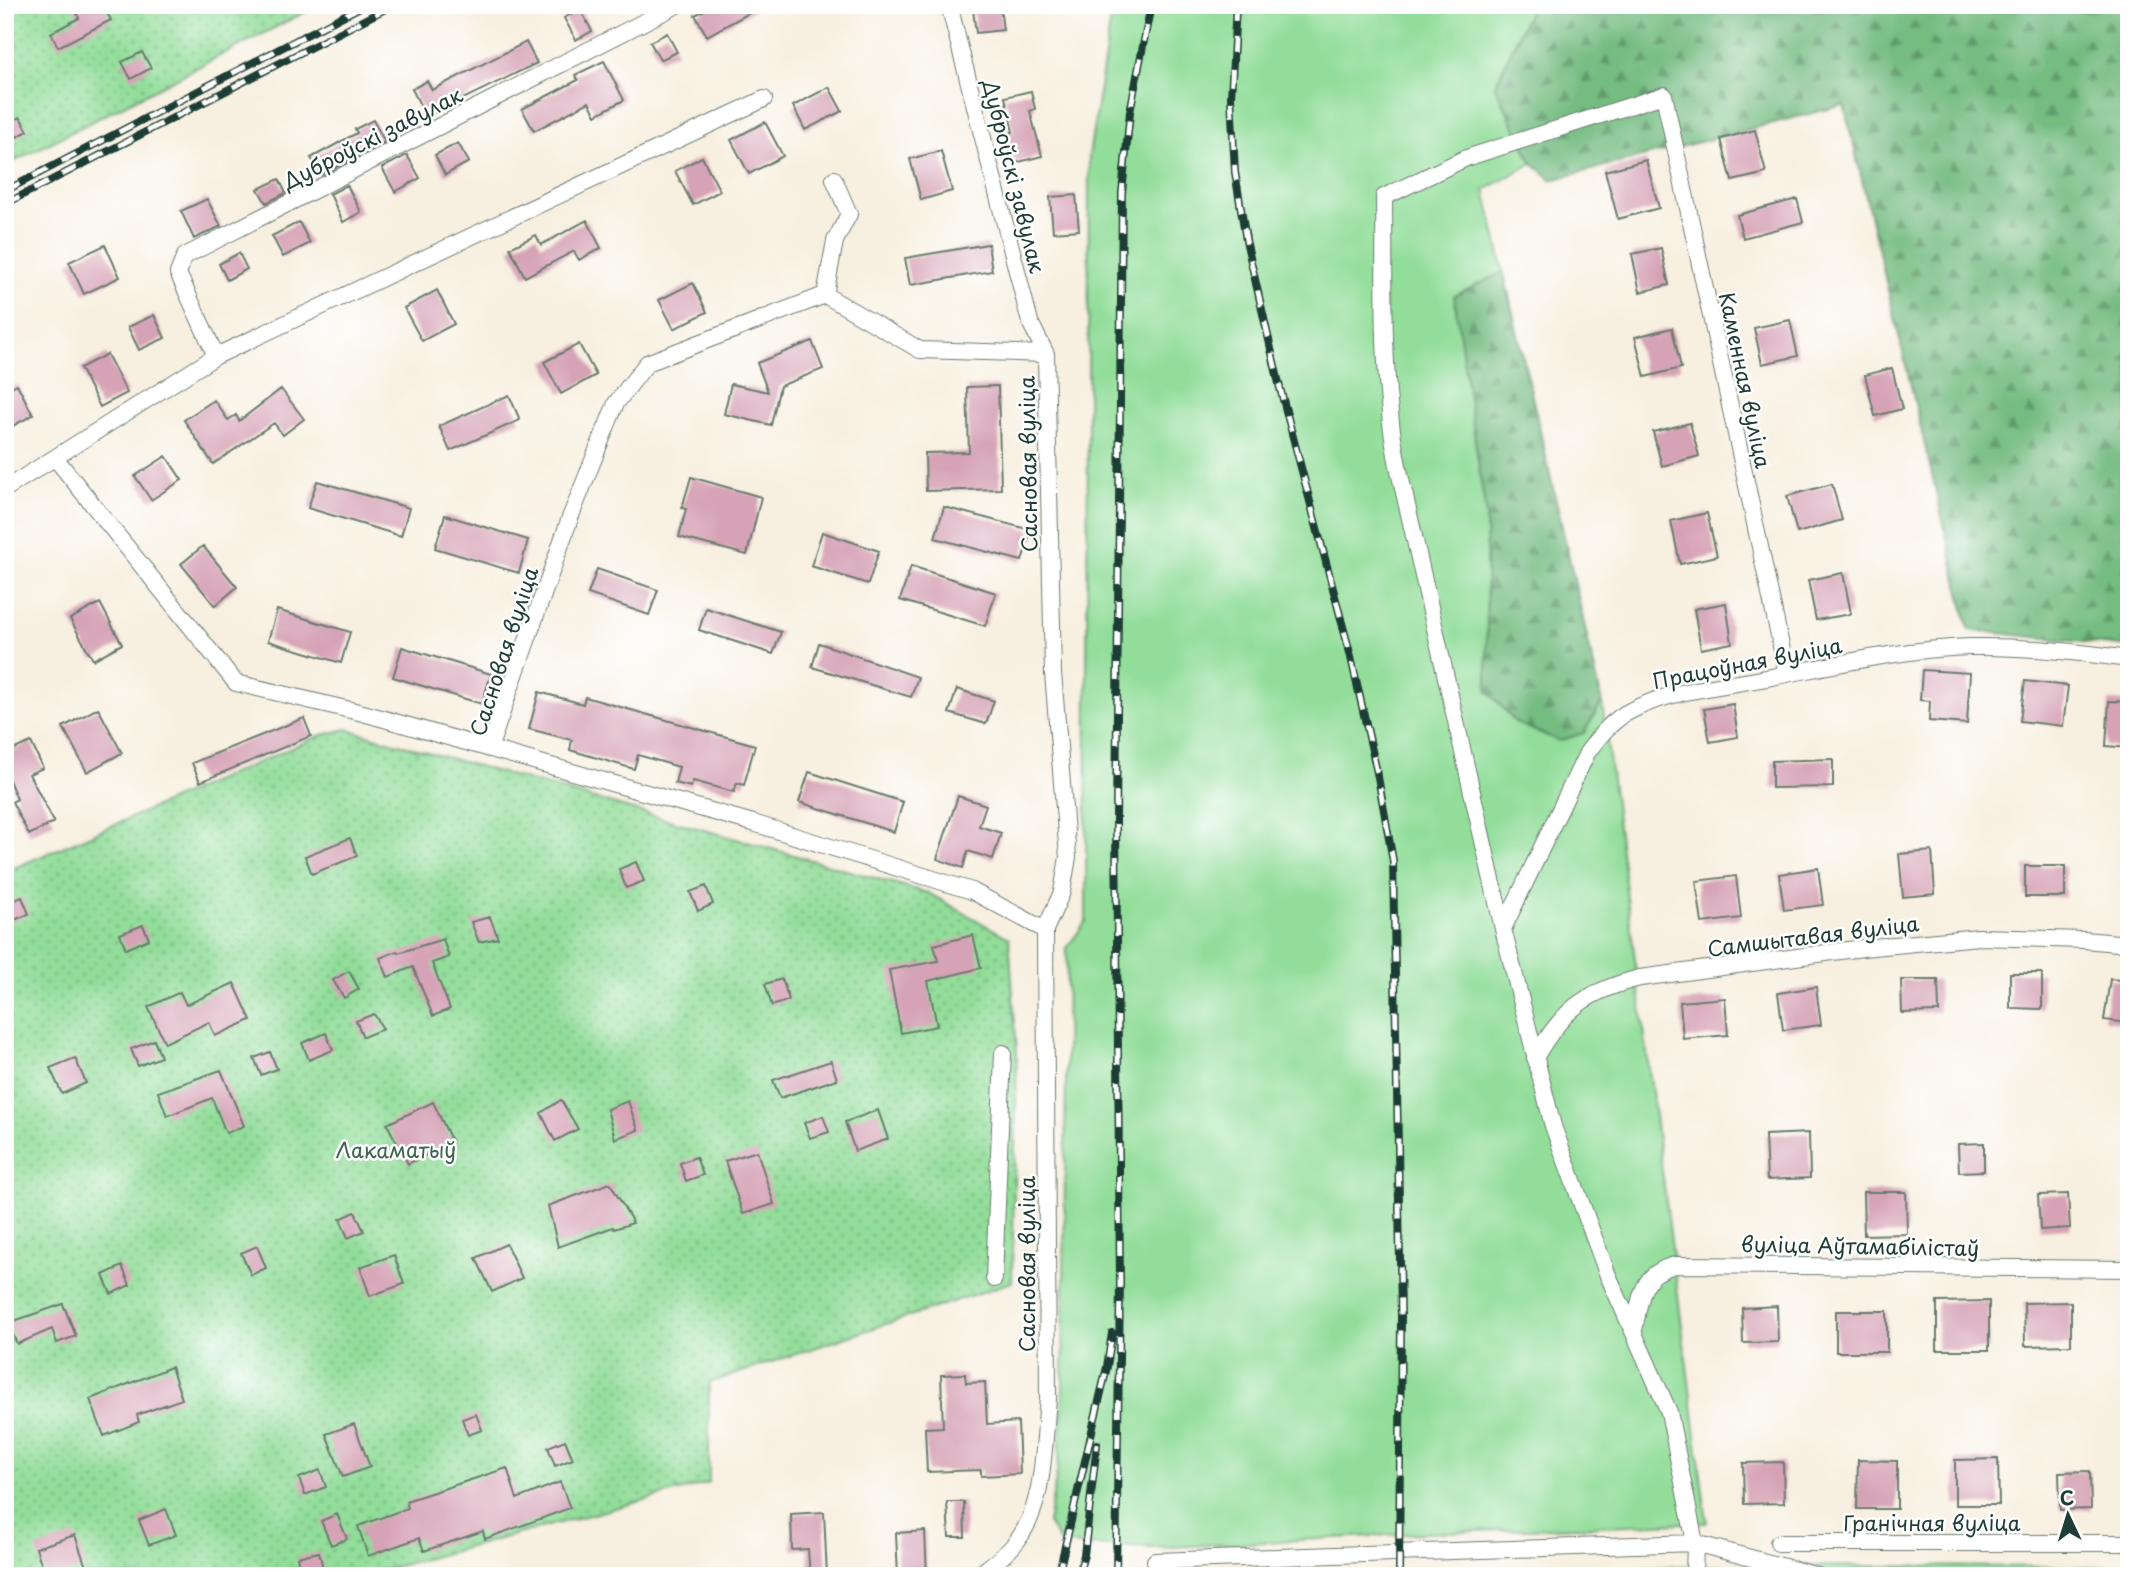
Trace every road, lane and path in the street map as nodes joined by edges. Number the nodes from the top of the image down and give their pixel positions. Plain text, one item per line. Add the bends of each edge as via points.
1 (677, 5) edge
2 (950, 5) edge
3 (764, 99) dead end
4 (834, 179) dead end
5 (825, 295) junction
6 (1046, 354) junction
7 (216, 356) junction
8 (56, 459) junction
9 (5, 489) edge
10 (2129, 659) edge
11 (1787, 674) junction
12 (489, 749) junction
13 (1503, 929) junction
14 (1045, 930) junction
15 (2129, 944) edge
16 (1003, 1053) dead end
17 (1535, 1058) junction
18 (2129, 1269) edge
19 (994, 1279) dead end
20 (1634, 1330) junction
21 (1695, 1543) junction
22 (1778, 1543) dead end
23 (2129, 1543) edge
24 (1155, 1561) dead end
25 (978, 1576) edge
26 (1694, 1576) edge
27 (1818, 1576) edge

1 - 7 street, Дуброўскі завулак via 185,256 178,273
2 - 6 street, Дуброўскі завулак via 1031,322
3 - 7 street
4 - 5 street via 849,214 835,241
5 - 6 street, Сасновая вуліца via 920,350
5 - 12 street, Сасновая вуліца via 647,363 616,403 570,518
6 - 14 street, Сасновая вуліца via 1052,673 1068,857 1062,892
7 - 8 street
8 - 9 street
8 - 12 street via 236,682
10 - 11 street, Працоўная вуліца via 1971,648 1903,653
11 - 13 street, Працоўная вуліца via 1665,697 1614,721 1587,753
11 - 13 street, Каменная вуліца via 1664,95 1466,158 1384,197 1387,372 1395,455
12 - 14 street, Сасновая вуліца via 972,891
13 - 17 street
14 - 25 street, Сасновая вуліца via 1048,1399 1032,1515 1013,1546
15 - 17 street, Самшытавая вуліца via 1979,937 1640,978 1586,997 1564,1015
16 - 19 street
17 - 20 street via 1553,1126 1607,1273
18 - 20 street, вуліца Аўтамабілістаў via 1675,1265 1655,1272 1643,1287
20 - 21 street via 1669,1412
21 - 24 street
21 - 26 street
21 - 27 street
22 - 23 street, Гранічная вуліца

